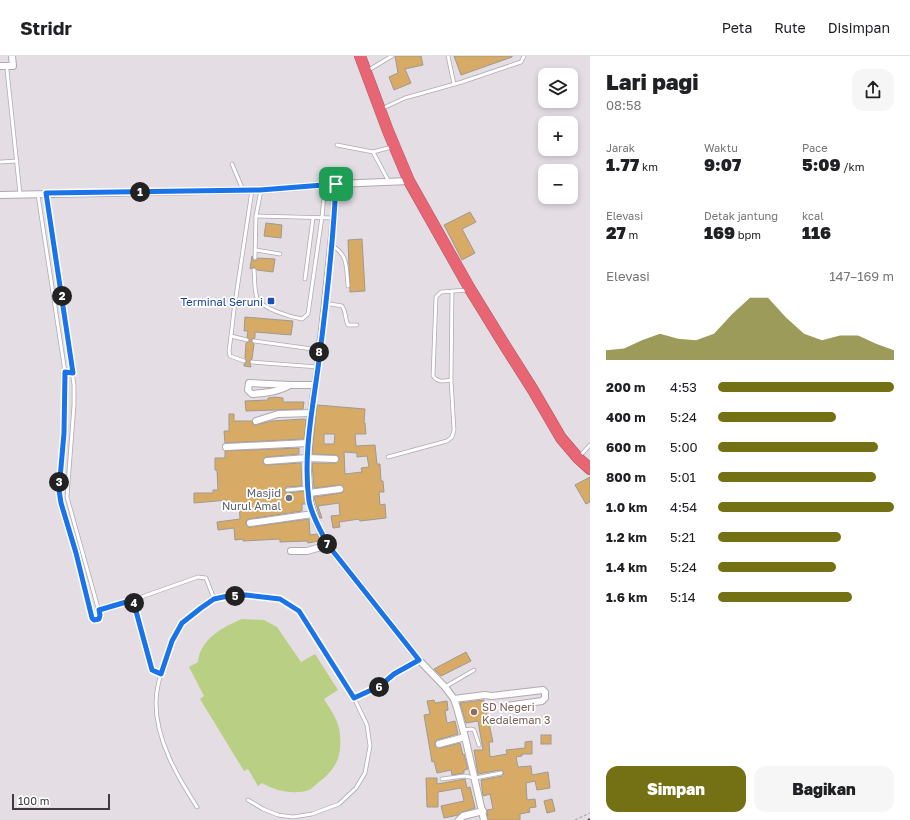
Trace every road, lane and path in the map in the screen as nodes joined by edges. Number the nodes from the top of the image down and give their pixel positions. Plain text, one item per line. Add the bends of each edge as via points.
1 (12, 56) edge
2 (360, 56) edge
3 (392, 56) edge
4 (448, 56) edge
5 (524, 56) edge
6 (0, 66) edge
7 (7, 70) dead end
8 (365, 72) junction
9 (454, 84) junction
10 (380, 110) junction
11 (337, 145) dead end
12 (394, 146) junction
13 (373, 152) junction
14 (17, 161) junction
15 (0, 162) edge
16 (232, 164) dead end
17 (408, 181) junction
18 (389, 182) junction
19 (325, 184) junction
20 (336, 184) junction
21 (243, 190) junction
22 (252, 190) junction
23 (260, 190) junction
24 (37, 193) junction
25 (46, 193) junction
26 (20, 194) junction
27 (0, 195) edge
28 (256, 216) junction
29 (322, 217) junction
30 (314, 218) junction
31 (334, 218) junction
32 (331, 245) junction
33 (256, 250) junction
34 (280, 254) dead end
35 (255, 258) dead end
36 (254, 270) dead end
37 (304, 280) dead end
38 (348, 286) dead end
39 (470, 290) junction
40 (452, 292) junction
41 (325, 303) junction
42 (357, 325) dead end
43 (231, 336) junction
44 (247, 340) dead end
45 (254, 341) dead end
46 (320, 350) junction
47 (244, 361) dead end
48 (252, 362) dead end
49 (318, 367) junction
50 (65, 372) junction
51 (73, 373) junction
52 (451, 380) junction
53 (290, 385) junction
54 (315, 385) junction
55 (311, 413) junction
56 (256, 421) dead end
57 (308, 442) junction
58 (590, 445) edge
59 (226, 447) dead end
60 (388, 457) dead end
61 (306, 458) junction
62 (578, 458) junction
63 (335, 459) dead end
64 (267, 461) dead end
65 (590, 470) edge
66 (340, 489) dead end
67 (287, 490) dead end
68 (308, 491) junction
69 (313, 514) junction
70 (250, 523) dead end
71 (328, 545) junction
72 (291, 551) dead end
73 (214, 599) junction
74 (133, 600) junction
75 (99, 610) junction
76 (419, 660) junction
77 (474, 670) dead end
78 (161, 674) junction
79 (445, 687) junction
80 (354, 698) junction
81 (454, 699) junction
82 (506, 706) dead end
83 (464, 733) junction
84 (439, 744) dead end
85 (479, 745) dead end
86 (501, 774) dead end
87 (475, 778) junction
88 (442, 779) dead end
89 (248, 800) dead end
90 (197, 807) dead end
91 (483, 811) junction
92 (590, 813) edge
93 (459, 820) edge
94 (484, 820) edge
95 (575, 820) edge

1 - 6 street via 12,66
2 - 8 highway
3 - 8 lane
4 - 9 lane
5 - 9 lane via 521,62
7 - 14 lane
8 - 10 highway
9 - 10 lane via 405,98
10 - 12 highway
11 - 13 lane
12 - 13 lane
12 - 17 highway
13 - 18 lane
14 - 15 lane
14 - 26 lane
16 - 21 lane
17 - 18 street
17 - 39 highway
18 - 20 street
19 - 20 street
19 - 23 street
19 - 29 lane
20 - 31 street
21 - 22 street
21 - 25 street
22 - 23 street
22 - 43 lane
23 - 28 lane
24 - 25 street
24 - 26 street
24 - 50 lane
25 - 51 lane
26 - 27 street
28 - 30 lane
28 - 33 lane
29 - 30 lane
29 - 31 lane
29 - 36 lane via 308,314 302,319 264,305 258,299
30 - 37 lane
31 - 32 street
32 - 38 lane via 339,249 345,258
32 - 41 street
33 - 34 lane
33 - 35 lane
39 - 40 lane
39 - 62 highway via 561,438
40 - 52 lane
40 - 52 lane via 441,292 436,297 433,376 436,380
41 - 42 lane via 342,306 346,311 348,324
41 - 46 street
43 - 44 lane
43 - 47 lane via 230,356
45 - 46 lane
46 - 49 street
48 - 49 lane
49 - 54 street
50 - 51 lane
50 - 75 lane via 60,496 94,620 100,617
51 - 75 lane via 74,405 67,497
52 - 60 lane via 454,430 452,437
53 - 53 street via 271,392 252,394 248,390 249,383
53 - 54 street
54 - 55 street
55 - 56 street via 278,414
55 - 57 street
57 - 59 street
57 - 61 street
58 - 62 lane
61 - 63 street
61 - 64 street
61 - 68 street
62 - 65 highway
66 - 68 street
67 - 68 lane
68 - 69 street
69 - 70 street
69 - 71 street
71 - 72 street via 307,551
71 - 76 street
73 - 74 lane via 206,578 198,576
73 - 78 lane via 182,623 172,641
73 - 80 lane via 246,595 280,599 299,611
74 - 75 lane
74 - 78 lane via 152,670
76 - 79 street
76 - 80 lane via 394,674 380,686
77 - 79 lane
78 - 90 lane via 156,703 158,722 168,757
79 - 81 street
80 - 89 lane via 366,725 370,746 365,773 356,788 339,804 312,814 293,817 263,810
81 - 82 street via 543,690 545,692 542,701
81 - 83 street
83 - 84 street
83 - 85 lane via 474,730
83 - 87 street
86 - 87 lane
87 - 88 lane via 464,776
87 - 91 street
91 - 93 street via 463,816
91 - 94 street
92 - 95 path

